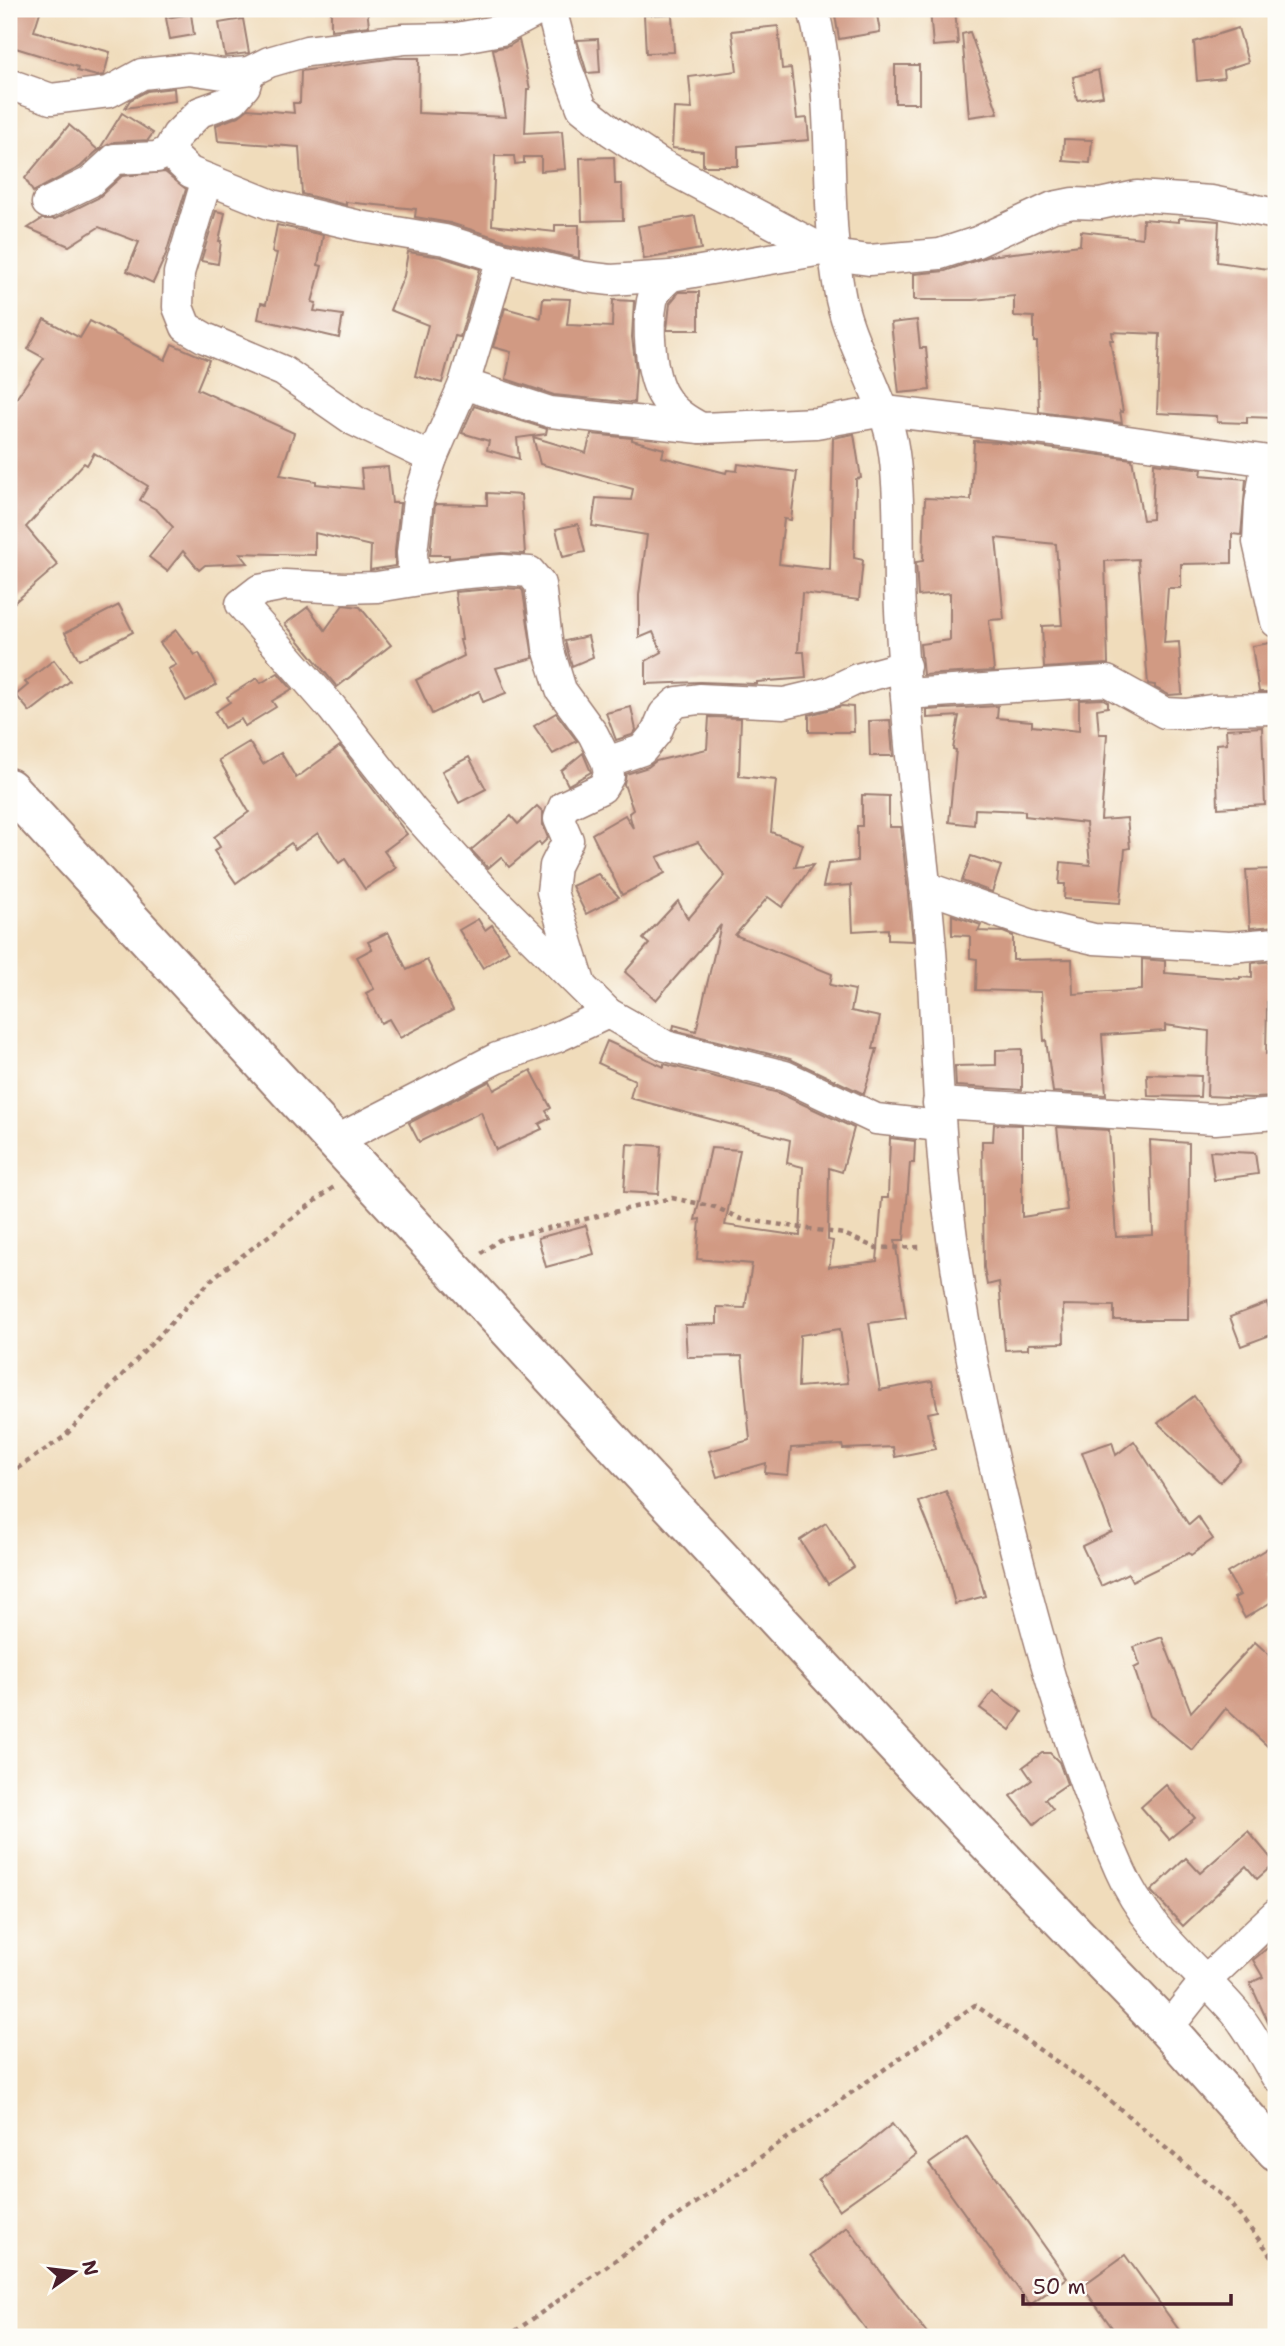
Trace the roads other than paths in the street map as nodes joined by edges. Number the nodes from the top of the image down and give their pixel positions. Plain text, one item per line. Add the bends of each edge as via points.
1 (541, 9) edge
2 (551, 9) edge
3 (813, 9) edge
4 (249, 72) junction
5 (9, 84) edge
6 (168, 152) junction
7 (207, 179) junction
8 (47, 203) dead end
9 (1276, 214) edge
10 (828, 252) junction
11 (502, 258) junction
12 (671, 275) junction
13 (464, 384) junction
14 (885, 411) junction
15 (701, 428) junction
16 (432, 458) junction
17 (1271, 462) edge
18 (414, 579) junction
19 (1276, 622) edge
20 (906, 680) junction
21 (1276, 709) edge
22 (607, 762) junction
23 (9, 788) edge
24 (925, 887) junction
25 (1276, 943) edge
26 (582, 986) junction
27 (608, 1013) junction
28 (1276, 1114) edge
29 (939, 1115) junction
30 (335, 1140) junction
31 (1276, 1914) edge
32 (1205, 1981) junction
33 (1167, 2029) junction
34 (1276, 2076) edge
35 (1276, 2151) edge

1 - 4 street via 501,30 307,51
2 - 10 street via 582,108 659,163
3 - 10 street via 827,100
4 - 5 street via 189,69 142,74 109,92 51,99
4 - 6 street via 233,100 200,112 177,135
6 - 7 street via 190,172
6 - 8 street via 116,159 90,182
7 - 11 street via 272,205 445,240
7 - 16 street via 179,273 178,307 186,327 283,370 355,421
9 - 10 street via 1211,201 1138,196 1053,207 940,254 869,260
10 - 12 street
10 - 14 street via 853,338
11 - 12 street via 611,280
11 - 13 street
12 - 15 street via 652,300 654,373 663,397 681,417
13 - 15 street via 550,412
13 - 16 street
14 - 15 street via 816,423
14 - 17 street
14 - 20 street via 894,449
16 - 18 street via 418,500
17 - 19 street via 1260,503 1258,542
18 - 22 street via 530,572 540,584 548,648 561,690
18 - 26 street via 377,587 285,585 259,590 241,604 332,708 412,810 485,891
20 - 21 street via 1107,681 1165,713
20 - 22 street via 857,678 830,692 784,703 677,702 642,750
20 - 24 street
22 - 26 street via 609,776 602,788 564,806 559,818 568,840 555,866 552,892
23 - 30 main road
24 - 25 street via 1032,925 1094,939 1230,947
24 - 29 street
26 - 27 street
27 - 29 street via 666,1046 785,1076 876,1119
27 - 30 street via 497,1058
28 - 29 street via 1215,1119
29 - 32 street via 953,1246 984,1429 1055,1695 1134,1899 1159,1934
30 - 33 main road via 926,1779
31 - 32 street
32 - 33 street
32 - 34 street via 1238,2016
33 - 35 main road

